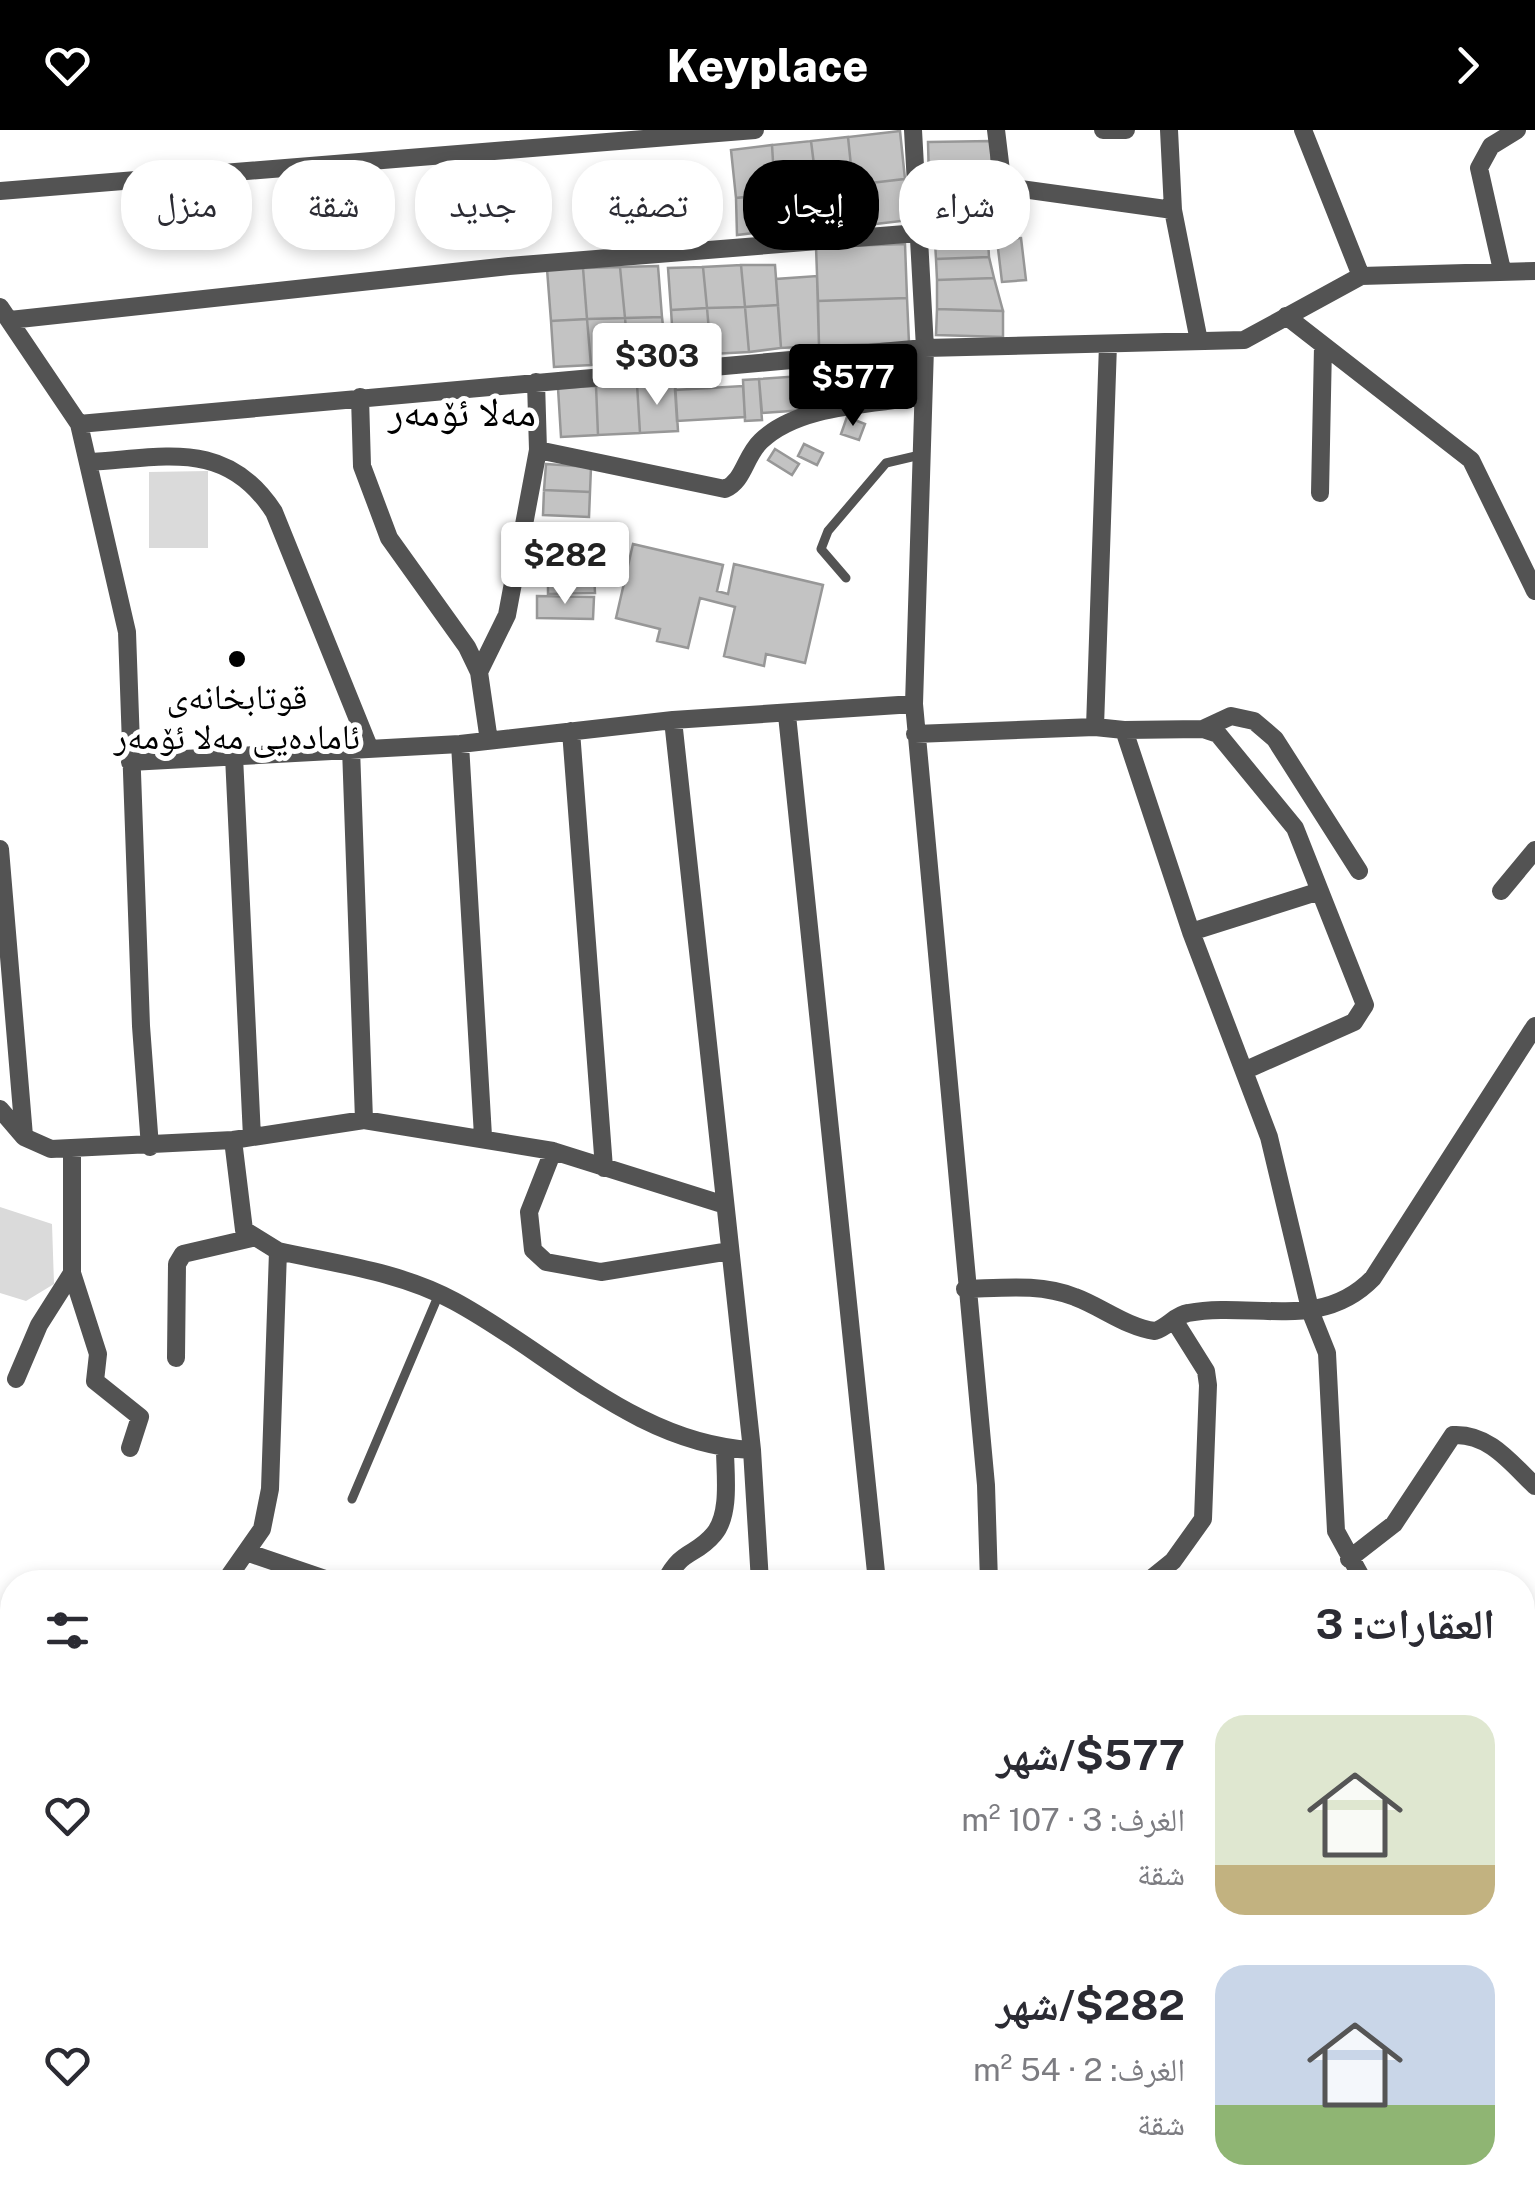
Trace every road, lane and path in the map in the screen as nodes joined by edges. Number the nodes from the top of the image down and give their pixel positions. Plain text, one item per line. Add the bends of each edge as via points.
1 (754, 130) edge
2 (913, 130) edge
3 (996, 130) edge
4 (1103, 130) edge
5 (1126, 130) edge
6 (1168, 130) edge
7 (1303, 130) edge
8 (1517, 130) edge
9 (914, 160) edge
10 (0, 191) edge
11 (1173, 210) junction
12 (899, 235) edge
13 (919, 250) edge
14 (1502, 270) junction
15 (1535, 271) edge
16 (1361, 276) junction
17 (5, 313) edge
18 (1286, 316) junction
19 (1199, 342) junction
20 (1108, 344) junction
21 (1323, 346) junction
22 (925, 348) junction
23 (536, 382) junction
24 (923, 396) junction
25 (360, 397) junction
26 (79, 424) junction
27 (538, 450) junction
28 (920, 454) junction
29 (88, 462) junction
30 (1320, 493) dead end
31 (846, 578) dead end
32 (1535, 591) edge
33 (479, 672) junction
34 (914, 704) junction
35 (787, 715) junction
36 (674, 720) junction
37 (1095, 727) junction
38 (1203, 729) junction
39 (1124, 730) junction
40 (571, 731) junction
41 (915, 734) junction
42 (489, 741) junction
43 (460, 744) junction
44 (360, 748) junction
45 (234, 756) junction
46 (130, 762) junction
47 (0, 850) edge
48 (1535, 850) edge
49 (1359, 871) dead end
50 (1320, 890) junction
51 (1501, 891) dead end
52 (1191, 932) junction
53 (1535, 1026) edge
54 (1246, 1070) junction
55 (0, 1109) edge
56 (364, 1120) junction
57 (483, 1136) junction
58 (24, 1137) junction
59 (252, 1137) junction
60 (232, 1140) junction
61 (150, 1147) junction
62 (72, 1148) junction
63 (553, 1151) junction
64 (604, 1168) junction
65 (725, 1205) junction
66 (252, 1238) junction
67 (278, 1251) junction
68 (730, 1251) junction
69 (72, 1273) junction
70 (965, 1290) junction
71 (438, 1294) junction
72 (1311, 1312) junction
73 (1174, 1320) junction
74 (176, 1358) dead end
75 (16, 1378) dead end
76 (130, 1448) dead end
77 (725, 1449) junction
78 (752, 1450) junction
79 (1535, 1486) edge
80 (352, 1500) dead end
81 (249, 1552) junction
82 (1349, 1559) junction
83 (235, 1570) edge
84 (300, 1570) edge
85 (671, 1570) edge
86 (759, 1570) edge
87 (876, 1570) edge
88 (989, 1570) edge
89 (1163, 1570) edge
90 (1356, 1570) edge

1 - 10 street
2 - 9 street
3 - 11 street via 1002,179 1014,188
4 - 5 street
6 - 11 street
7 - 16 street
8 - 14 street via 1491,146 1479,168
11 - 19 street
12 - 17 street
13 - 22 street
14 - 15 street
14 - 16 street
16 - 18 street
17 - 26 street
18 - 19 street via 1244,340
18 - 21 street
19 - 20 street
20 - 22 street
20 - 37 street
21 - 30 street
21 - 32 street via 1471,460
22 - 23 street
22 - 24 street
23 - 25 street
23 - 27 street
24 - 27 street via 791,419 760,442 736,484 725,490
24 - 28 street
25 - 26 street
25 - 33 street via 362,466 389,538
26 - 29 street
27 - 33 street via 507,616
28 - 31 lane via 886,462 828,531 821,549
28 - 34 street
29 - 44 street via 200,457 256,485 274,512
29 - 46 street via 127,632
33 - 42 street
34 - 35 street
34 - 41 street
35 - 36 street
35 - 87 street
36 - 40 street
36 - 65 street
37 - 39 street
37 - 41 street
38 - 39 street
38 - 49 street via 1231,716 1254,721 1275,739
38 - 50 street via 1218,734 1295,828
39 - 52 street
40 - 42 street
40 - 64 street
41 - 70 street
42 - 43 street
43 - 44 street
43 - 57 street
44 - 45 street
44 - 56 street
45 - 46 street
45 - 59 street
46 - 61 street
47 - 58 street
48 - 51 street
50 - 52 street
50 - 54 street via 1364,1005 1362,1015
52 - 54 street
53 - 72 street via 1373,1278 1358,1294
54 - 72 street
55 - 58 street
56 - 57 street
56 - 59 street
57 - 63 street
58 - 62 street via 51,1149
59 - 60 street
60 - 61 street
60 - 66 street via 244,1230
61 - 62 street
62 - 69 street
63 - 64 street
63 - 68 street via 529,1212 533,1250 546,1262 601,1272
64 - 65 street
65 - 68 street
66 - 67 street
66 - 74 street via 182,1254
67 - 71 street via 402,1279
67 - 81 street via 270,1489 262,1529
68 - 78 street
69 - 75 street
69 - 76 street via 98,1354 95,1380 140,1418
70 - 73 street via 1033,1286 1073,1296 1140,1329 1155,1331
70 - 88 street
71 - 77 street via 619,1408
71 - 80 lane
72 - 73 street via 1196,1312
72 - 82 street via 1327,1353 1336,1531
73 - 89 street via 1208,1385 1202,1518
77 - 78 street
77 - 85 street via 724,1505 715,1534 677,1558
78 - 86 street
79 - 82 street via 1494,1446 1469,1434 1453,1436 1394,1524
81 - 83 street
81 - 84 street
82 - 90 street

